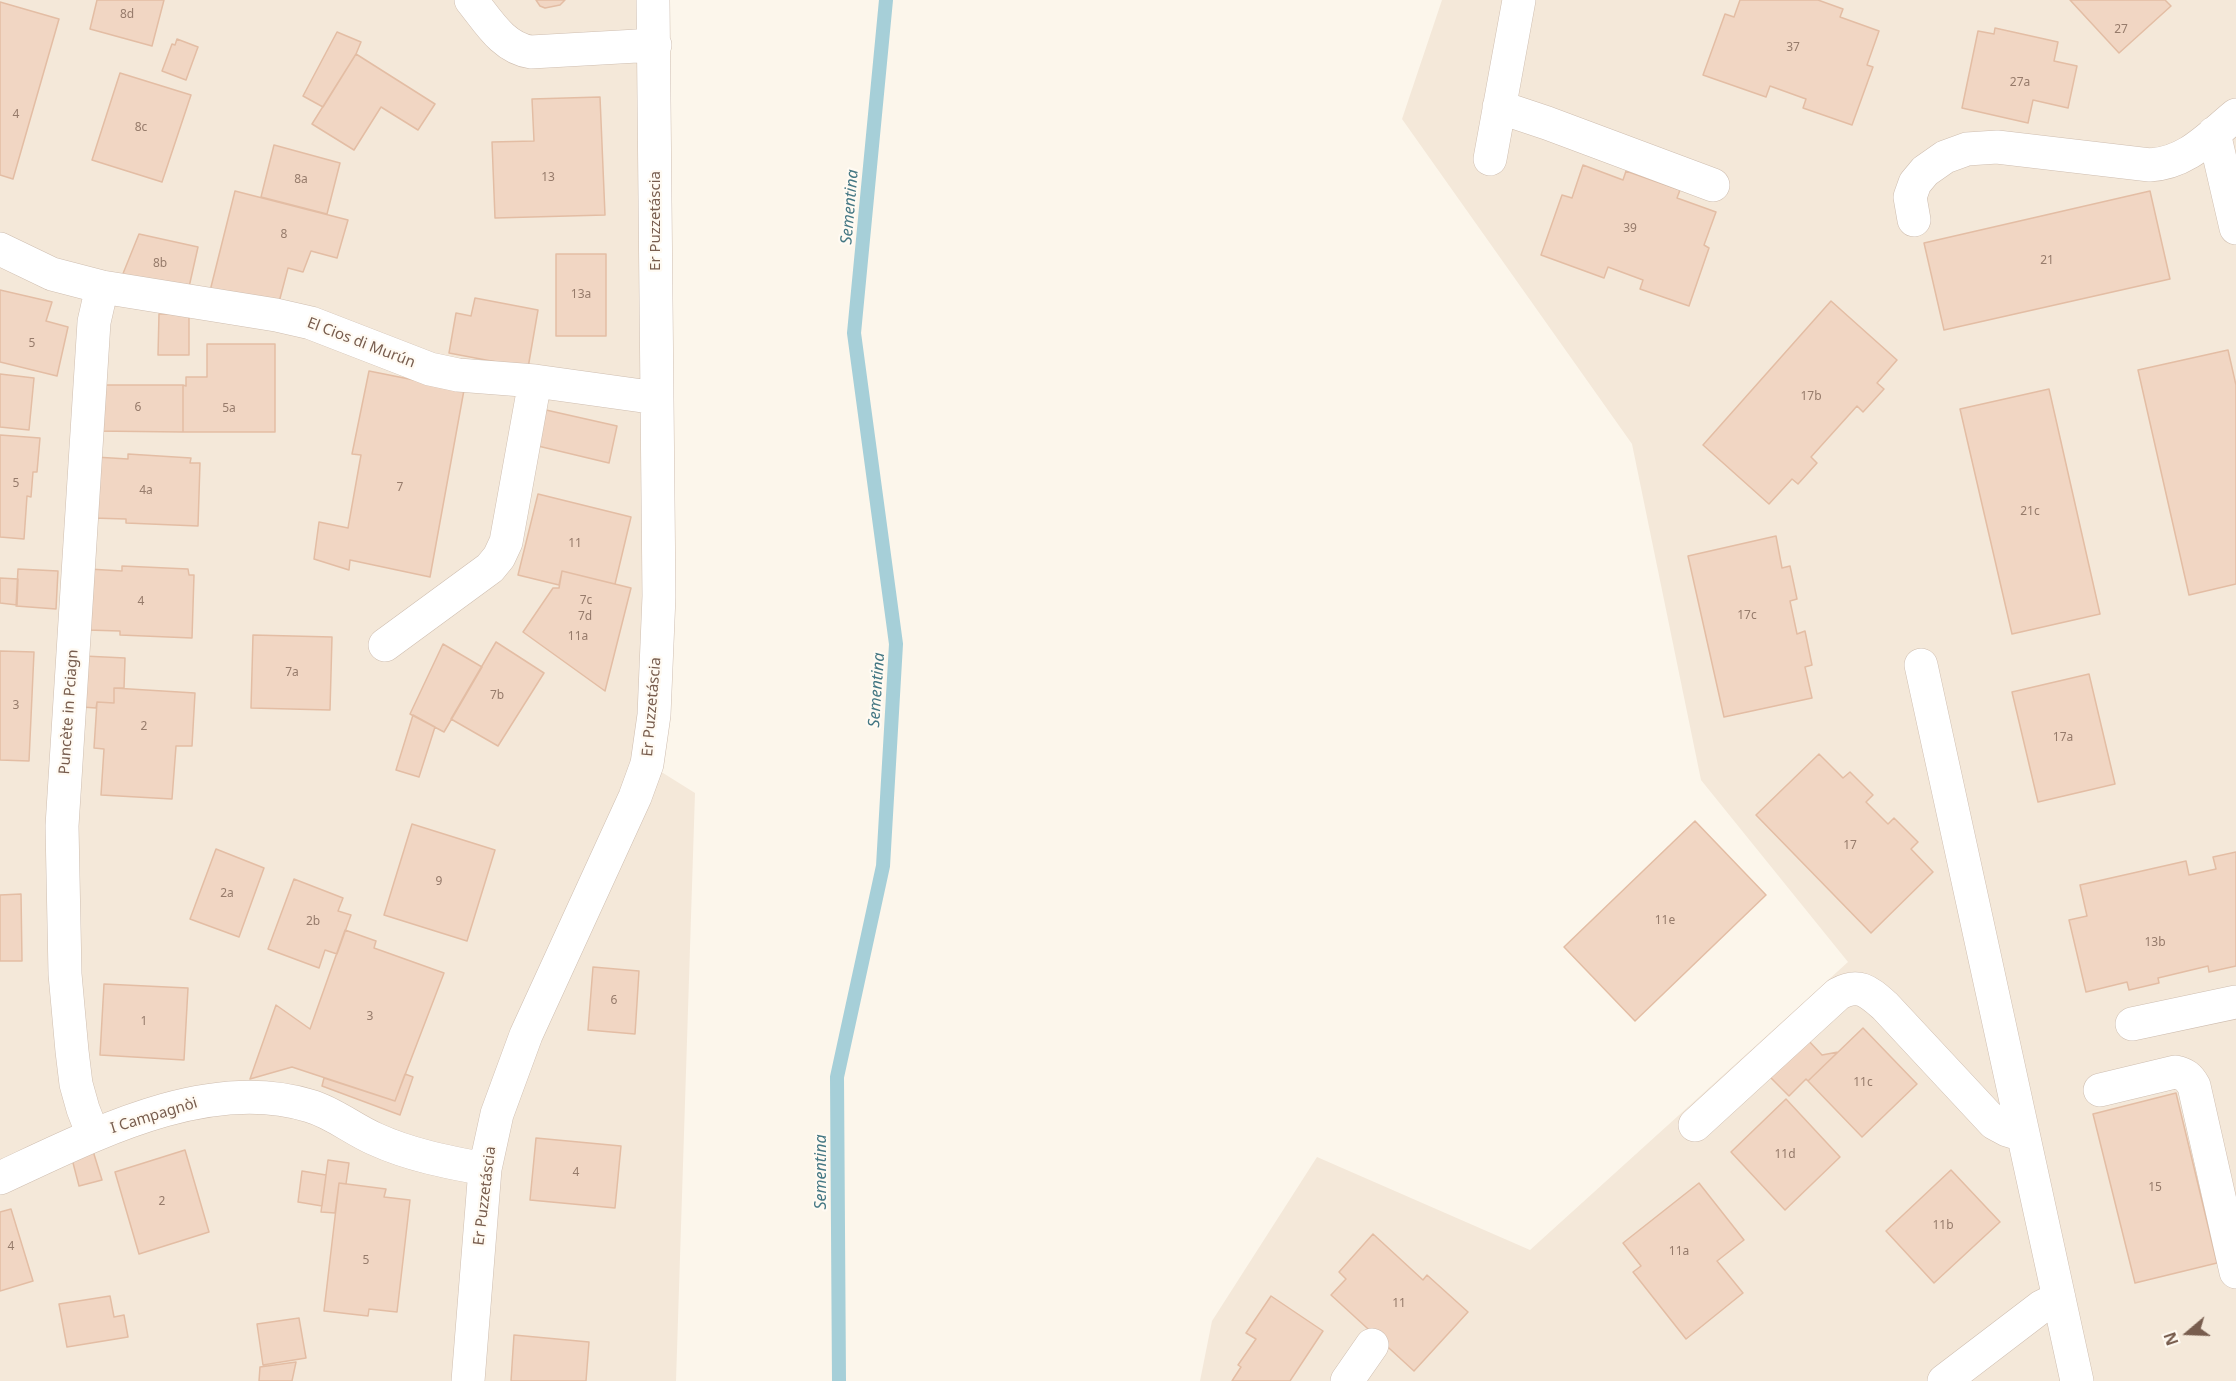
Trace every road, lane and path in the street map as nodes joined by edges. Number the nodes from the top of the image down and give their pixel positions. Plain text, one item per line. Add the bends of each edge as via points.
1 (471, 0) edge
2 (653, 0) edge
3 (1519, 0) edge
4 (655, 45) junction
5 (1499, 107) junction
6 (2225, 124) edge
7 (1490, 159) dead end
8 (1713, 185) dead end
9 (1914, 220) dead end
10 (2236, 228) edge
11 (0, 249) edge
12 (102, 287) junction
13 (536, 381) junction
14 (657, 398) junction
15 (385, 645) dead end
16 (1921, 665) dead end
17 (2236, 1002) edge
18 (2132, 1024) dead end
19 (2100, 1090) dead end
20 (1695, 1125) dead end
21 (93, 1135) junction
22 (2023, 1135) junction
23 (485, 1169) junction
24 (0, 1178) edge
25 (2234, 1251) edge
26 (2059, 1298) junction
27 (1372, 1345) dead end
28 (468, 1381) edge
29 (1347, 1381) edge
30 (1944, 1381) edge
31 (2077, 1381) edge

1 - 4 street via 502,39 521,51
2 - 4 street, Er Puzzetáscia
3 - 5 street
4 - 14 street, Er Puzzetáscia
5 - 7 street
5 - 8 street
6 - 9 street via 2188,155 2167,164 1997,147 1967,149 1945,157 1915,183 1910,196
6 - 10 street
11 - 12 street, El Cios di Murún via 52,274
12 - 13 street, El Cios di Murún via 311,323 430,369
12 - 21 street, Puncète in Pciagn via 94,322 62,826 65,974 72,1051 76,1084
13 - 14 street, El Cios di Murún
13 - 15 street via 506,542 499,557 490,568
14 - 23 street, Er Puzzetáscia via 659,596 654,715 647,764 526,1035 497,1114
16 - 22 street
17 - 18 street
19 - 25 street via 2175,1072 2190,1078
20 - 22 street via 1838,994 1848,988 1859,988 1885,1006 1994,1124
21 - 23 street, I Campagnòi via 202,1101 259,1098 311,1106 395,1148
21 - 24 street, I Campagnòi
22 - 26 street
23 - 28 street, Er Puzzetáscia
26 - 30 street via 2041,1307
26 - 31 street
27 - 29 street

